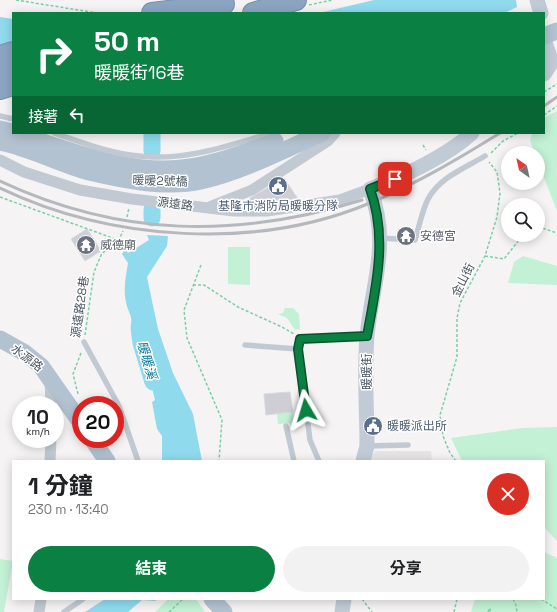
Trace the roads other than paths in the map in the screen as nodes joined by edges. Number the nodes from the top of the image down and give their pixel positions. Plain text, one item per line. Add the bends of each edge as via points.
1 (296, 0) edge
2 (537, 0) edge
3 (231, 2) edge
4 (159, 12) edge
5 (199, 12) edge
6 (256, 12) edge
7 (541, 12) edge
8 (557, 21) edge
9 (545, 27) edge
10 (557, 30) edge
11 (545, 36) edge
12 (545, 43) edge
13 (12, 52) edge
14 (0, 56) edge
15 (12, 70) edge
16 (545, 72) edge
17 (0, 74) edge
18 (12, 86) edge
19 (0, 89) edge
20 (0, 116) edge
21 (12, 119) edge
22 (0, 129) edge
23 (12, 132) edge
24 (17, 134) edge
25 (57, 134) edge
26 (268, 134) edge
27 (293, 134) edge
28 (319, 134) edge
29 (334, 134) edge
30 (471, 134) edge
31 (0, 142) edge
32 (485, 156) road end
33 (0, 160) edge
34 (370, 189) junction
35 (206, 208) junction
36 (380, 238) junction
37 (367, 336) junction
38 (0, 339) edge
39 (84, 342) road end
40 (246, 345) dead end
41 (298, 349) junction
42 (49, 376) junction
43 (50, 396) edge
44 (72, 410) edge
45 (286, 426) dead end
46 (408, 445) dead end
47 (367, 446) junction
48 (51, 448) edge
49 (98, 448) edge
50 (50, 460) edge
51 (106, 460) edge
52 (138, 460) edge
53 (294, 460) edge
54 (319, 460) edge
55 (363, 460) edge
56 (41, 600) edge
57 (82, 600) edge
58 (213, 600) edge
59 (223, 600) edge
60 (344, 600) edge
61 (39, 612) edge
62 (64, 612) edge
63 (224, 612) edge
64 (228, 612) edge
65 (342, 612) edge

1 - 6 highway
2 - 7 street
3 - 4 highway
3 - 5 highway
8 - 9 main road
10 - 11 main road
12 - 16 street via 552,62
13 - 14 highway
15 - 17 highway
18 - 19 highway
20 - 21 lane
22 - 23 main road, 暖暖2號橋
24 - 27 main road, 暖暖2號橋 via 108,162 158,169 189,168 205,164 254,150
25 - 26 lane via 99,149 132,156 164,156 221,148
28 - 31 main road, 暖暖2號橋 via 255,162 207,179 177,183 137,182 88,171
29 - 35 street, 源遠路 via 328,141 252,190
30 - 34 street via 444,153 402,176
32 - 36 lane via 450,176 437,187 428,199 415,240
33 - 35 street, 源遠路 via 24,172 80,190
34 - 35 street via 340,200 267,211
34 - 36 street, 暖暖街 via 377,210
36 - 37 street, 暖暖街 via 379,269
37 - 41 lane via 300,339
37 - 47 street, 暖暖街
38 - 42 main road, 水源路 via 25,353
39 - 52 lane via 119,406
40 - 41 lane
41 - 54 lane via 310,440
42 - 43 street, 水源路
42 - 44 main road
45 - 53 lane
46 - 47 lane
47 - 55 street, 暖暖街
48 - 50 street
49 - 51 main road
56 - 61 street
57 - 62 lane
58 - 63 main road
59 - 64 street
60 - 65 street

